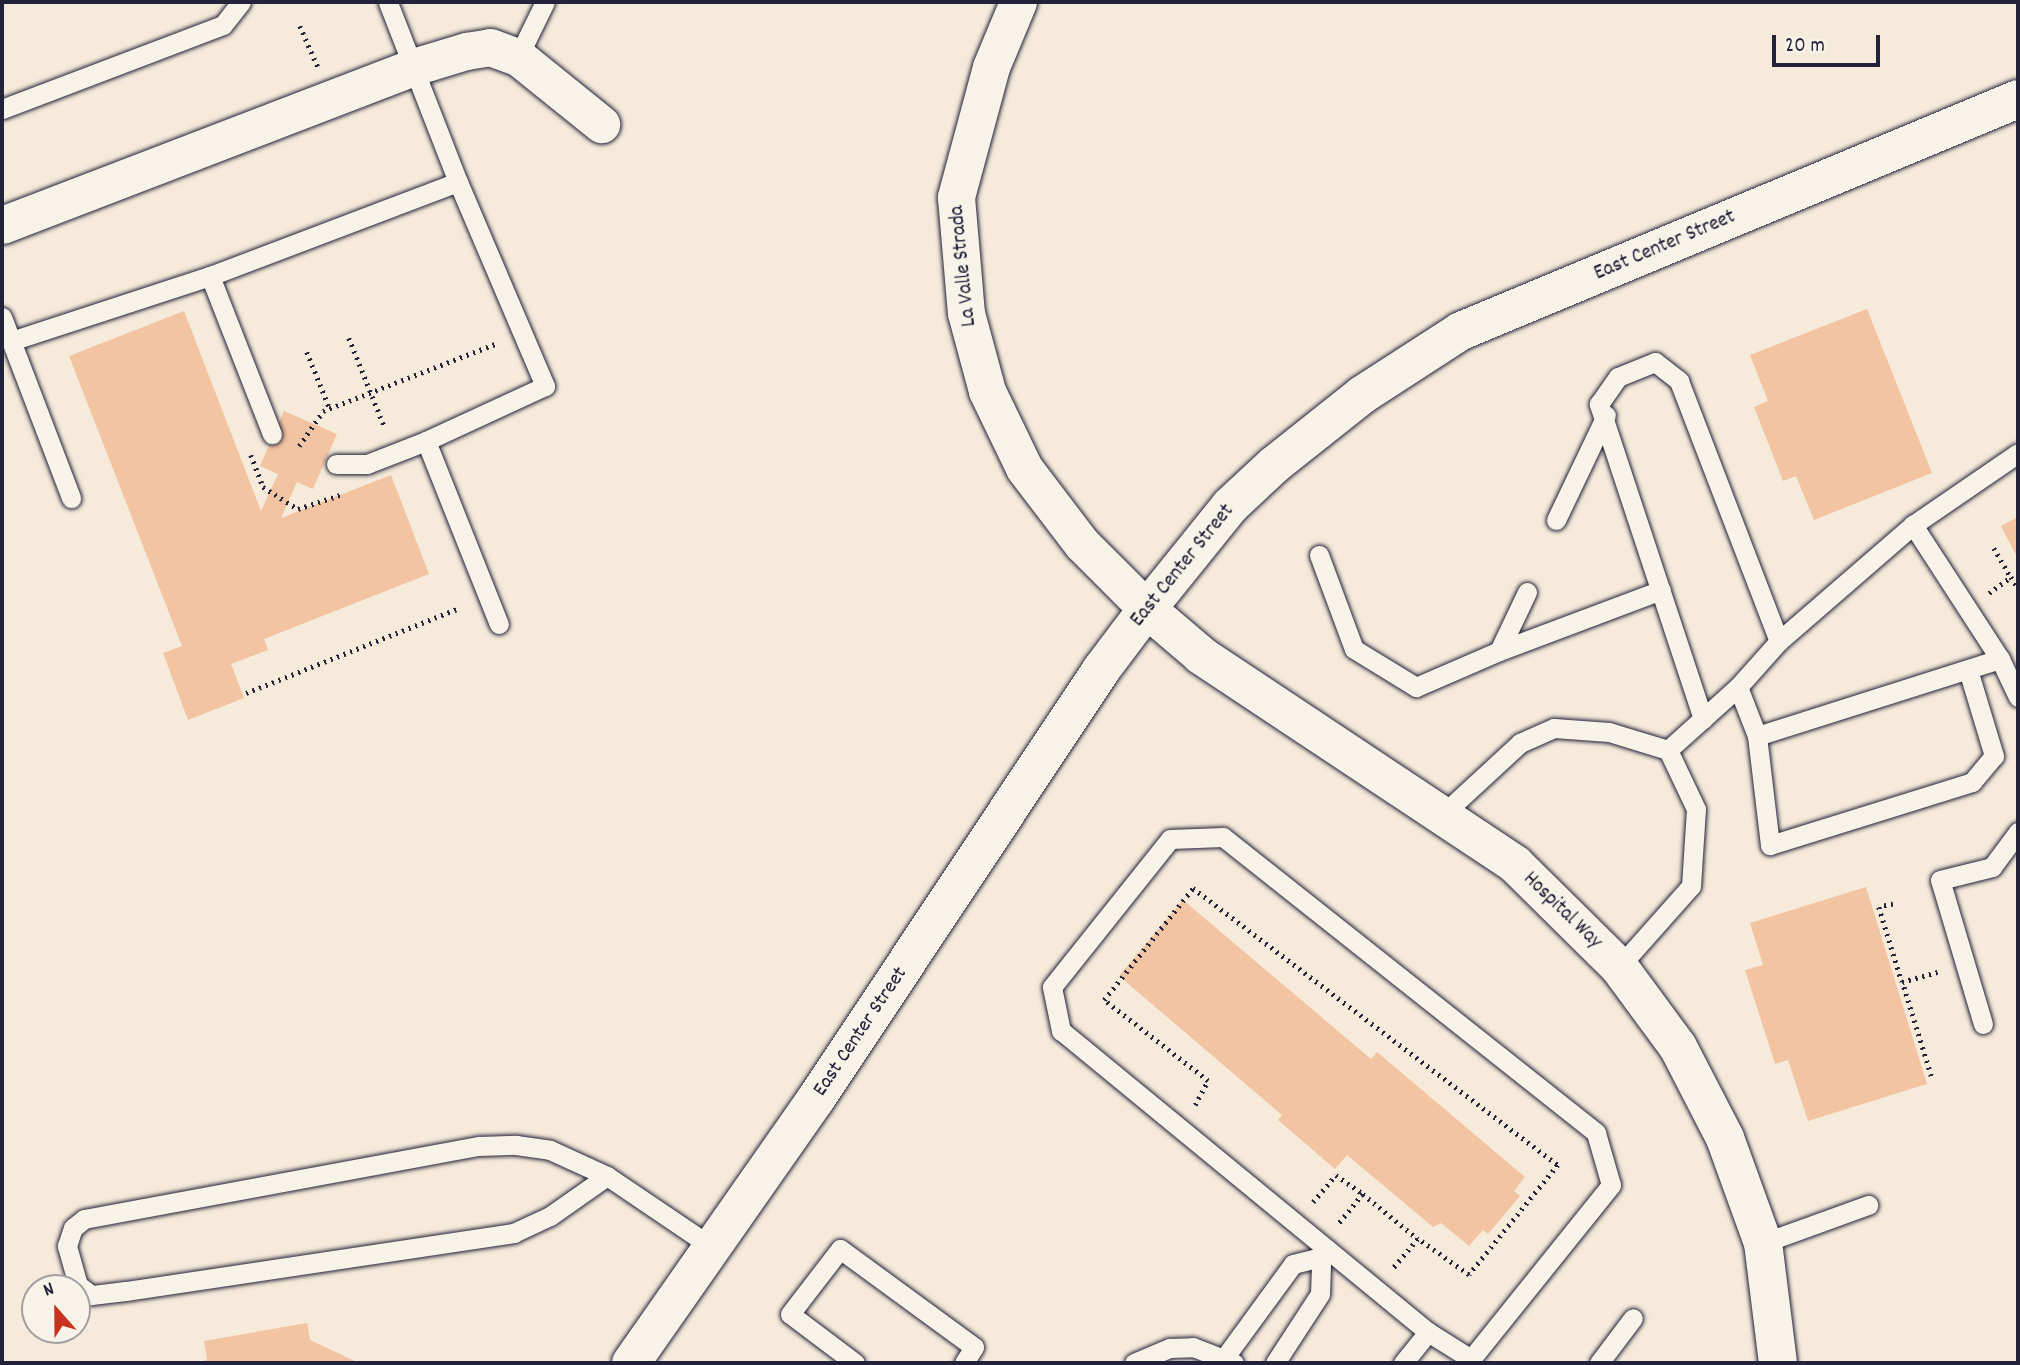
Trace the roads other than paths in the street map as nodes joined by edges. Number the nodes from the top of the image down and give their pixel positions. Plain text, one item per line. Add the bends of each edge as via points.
1 (241, 2) edge
2 (388, 2) edge
3 (545, 2) edge
4 (1018, 2) edge
5 (518, 57) junction
6 (410, 68) junction
7 (2018, 99) edge
8 (2, 109) edge
9 (601, 124) dead end
10 (458, 183) junction
11 (2, 225) edge
12 (210, 276) junction
13 (2, 317) edge
14 (11, 341) junction
15 (1606, 415) junction
16 (272, 434) dead end
17 (426, 441) junction
18 (2018, 453) edge
19 (337, 464) dead end
20 (71, 498) dead end
21 (1556, 520) dead end
22 (1913, 526) junction
23 (1319, 555) dead end
24 (1661, 590) junction
25 (1527, 592) dead end
26 (1147, 609) junction
27 (499, 624) dead end
28 (1779, 641) junction
29 (1499, 651) junction
30 (2000, 659) junction
31 (1968, 670) junction
32 (1738, 687) junction
33 (2018, 697) edge
34 (1703, 719) junction
35 (1757, 736) junction
36 (1668, 750) junction
37 (1441, 817) junction
38 (2018, 832) edge
39 (1619, 967) junction
40 (1983, 1024) dead end
41 (607, 1176) junction
42 (1868, 1205) dead end
43 (1763, 1243) junction
44 (712, 1247) junction
45 (1324, 1253) junction
46 (1633, 1318) dead end
47 (1428, 1332) junction
48 (1230, 1360) edge
49 (1474, 1361) edge
50 (631, 1363) edge
51 (855, 1363) edge
52 (964, 1363) edge
53 (1134, 1363) edge
54 (1275, 1363) edge
55 (1404, 1363) edge
56 (1599, 1363) edge
57 (1778, 1363) edge

1 - 8 lane via 223,25
2 - 6 lane
3 - 5 lane
4 - 26 street, La Valle Strada via 991,67 956,197 966,313 987,391 1024,468 1082,544
5 - 6 street via 490,47
5 - 9 street
6 - 10 lane
6 - 11 street
7 - 26 street, East Center Street via 1461,331 1362,395 1274,465 1230,506
10 - 12 lane
10 - 17 lane via 545,386
12 - 14 lane
12 - 16 lane
13 - 14 lane
14 - 20 lane
15 - 21 lane
15 - 24 lane
15 - 28 lane via 1599,404 1618,377 1655,362 1679,381
17 - 19 lane via 367,464
17 - 27 lane
18 - 22 lane
22 - 28 lane
22 - 30 lane
23 - 29 lane via 1354,649 1416,687
24 - 29 lane
24 - 34 lane
25 - 29 lane
26 - 37 street, Hospital Way via 1201,655
26 - 44 street, East Center Street
28 - 32 lane
30 - 31 lane
30 - 33 lane
31 - 35 lane
31 - 35 lane via 1994,756 1972,782 1770,845
32 - 34 lane
32 - 35 lane
34 - 36 lane
36 - 37 lane via 1609,733 1554,728 1520,743
36 - 39 lane via 1696,809 1690,886
37 - 39 street, Hospital Way via 1514,864
38 - 40 lane via 1992,867 1940,880
39 - 43 street, Hospital Way via 1678,1047 1725,1138
41 - 41 lane via 550,1150 479,1146 109,1212 72,1228 67,1246 78,1285 92,1295 125,1291 514,1233 550,1216
41 - 44 lane
42 - 43 lane
43 - 57 street, Hospital Way
44 - 50 street, East Center Street
45 - 47 lane
45 - 48 lane via 1293,1264
45 - 49 lane via 1061,1031 1052,987 1170,839 1223,837 1596,1133 1611,1185
45 - 54 lane via 1320,1294
46 - 56 lane
47 - 49 lane
47 - 55 lane
48 - 53 lane via 1193,1347 1170,1348
51 - 52 lane via 790,1314 840,1249 974,1347

